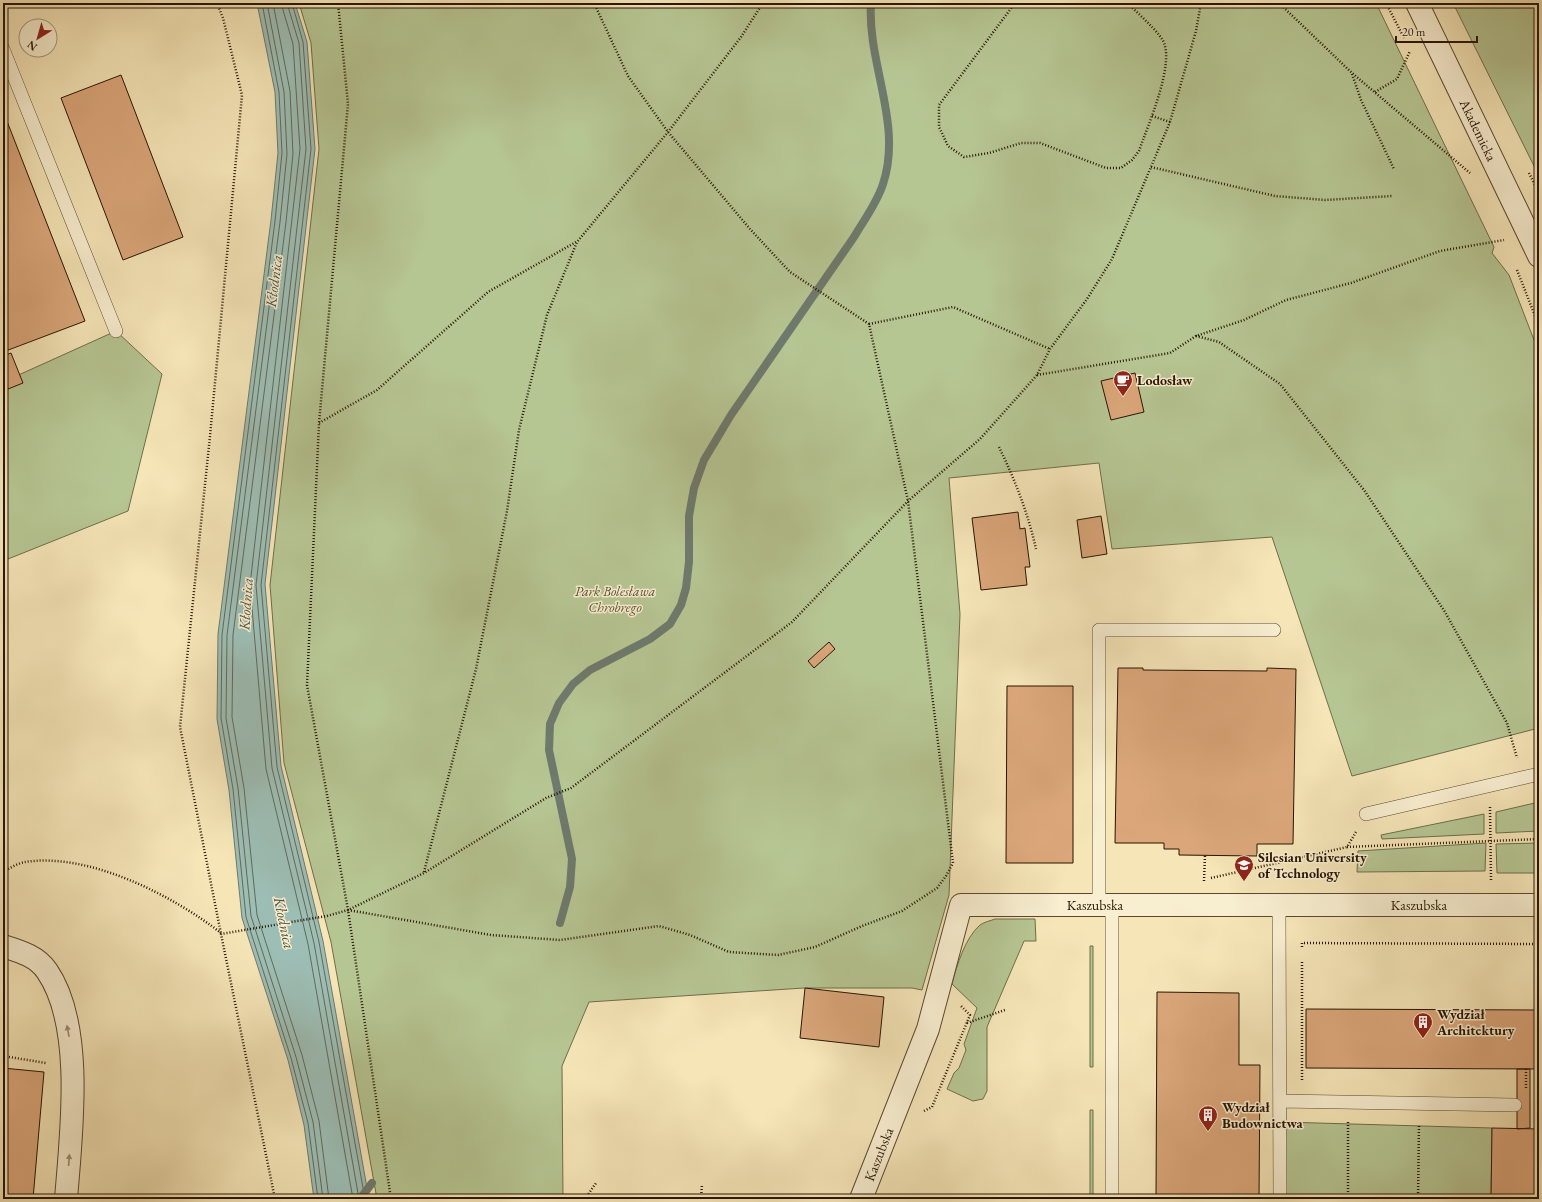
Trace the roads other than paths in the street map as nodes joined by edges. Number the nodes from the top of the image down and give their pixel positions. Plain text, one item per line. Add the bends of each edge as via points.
1 (1417, 3) edge
2 (3, 49) edge
3 (1539, 256) edge
4 (116, 331) dead end
5 (1274, 630) dead end
6 (1539, 774) edge
7 (1366, 814) road end
8 (1105, 905) junction
9 (1539, 905) edge
10 (1279, 906) junction
11 (3, 946) edge
12 (1281, 1101) junction
13 (1515, 1106) dead end
14 (66, 1199) edge
15 (860, 1199) edge
16 (1112, 1199) edge
17 (1280, 1199) edge

1 - 3 street, Akademicka
2 - 4 lane
5 - 8 lane via 1099,630
6 - 7 lane
8 - 10 street, Kaszubska
8 - 15 street, Kaszubska via 961,905 928,1029
8 - 16 lane
9 - 10 street, Kaszubska
10 - 12 lane
14 -> 11 street via 73,1105 70,1044 61,996 47,970 25,952
12 - 13 lane
12 - 17 lane

